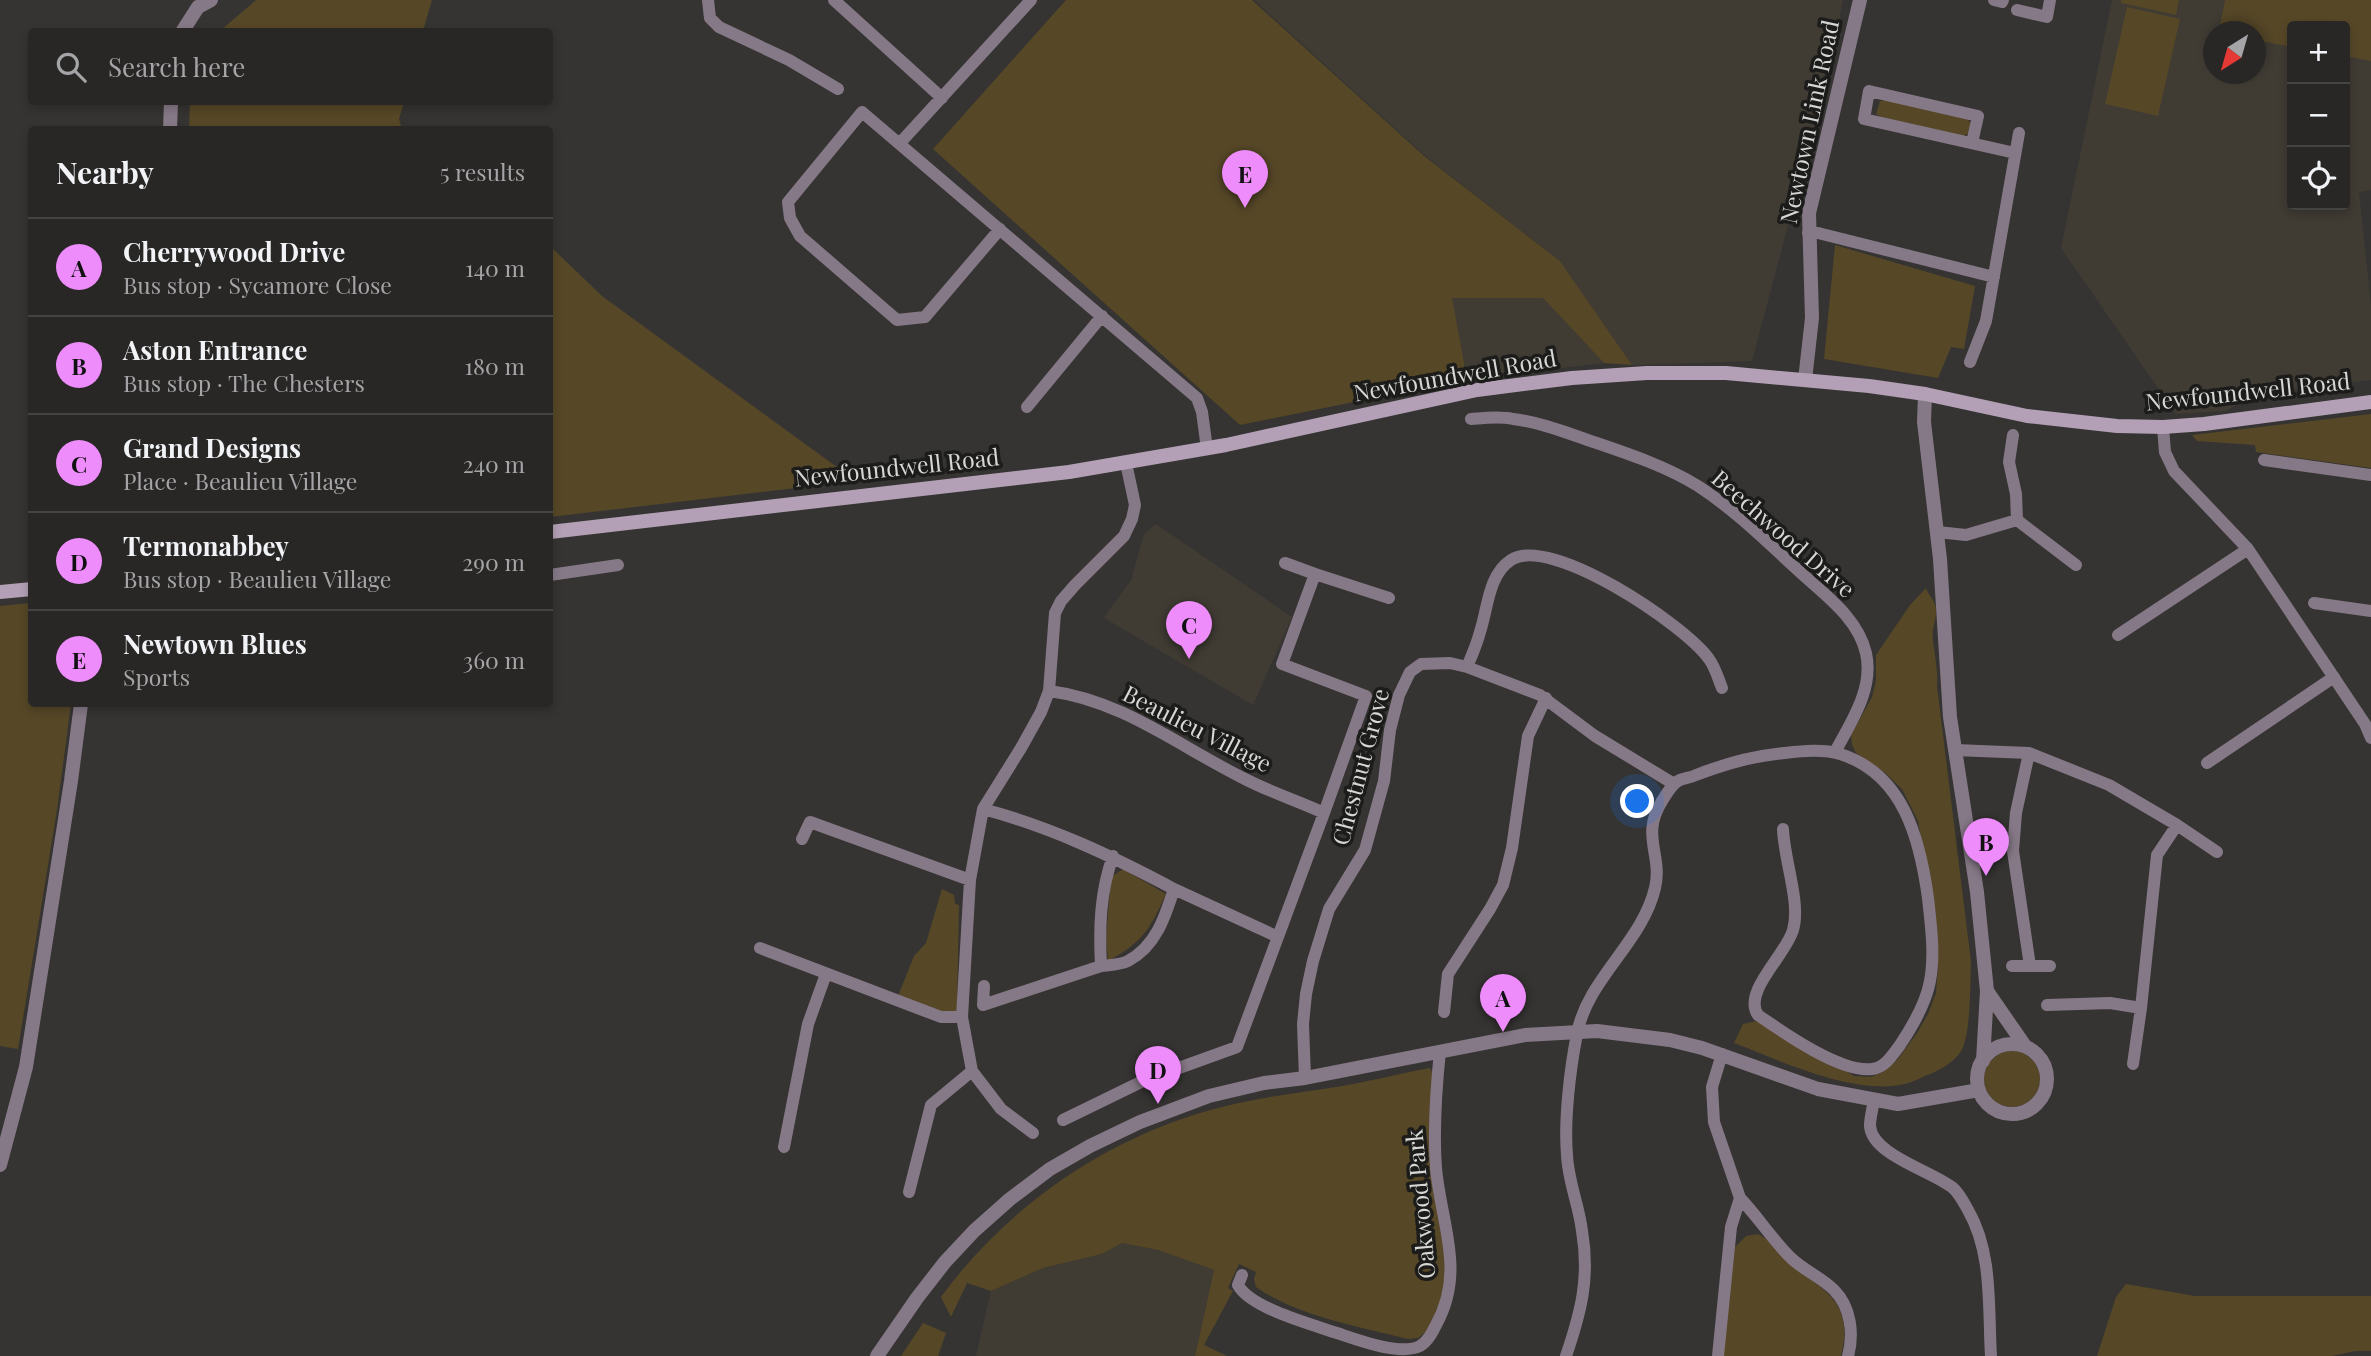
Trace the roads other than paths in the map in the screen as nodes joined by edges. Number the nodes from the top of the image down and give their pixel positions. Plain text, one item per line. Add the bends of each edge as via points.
1 (211, 0) edge
2 (708, 0) edge
3 (834, 0) edge
4 (855, 0) edge
5 (1031, 0) edge
6 (1860, 0) edge
7 (1994, 0) edge
8 (2003, 0) edge
9 (2050, 0) edge
10 (845, 10) junction
11 (2017, 10) dead end
12 (185, 28) edge
13 (838, 89) dead end
14 (942, 98) junction
15 (171, 105) edge
16 (170, 126) edge
17 (2019, 133) dead end
18 (1972, 143) junction
19 (900, 144) junction
20 (2015, 153) junction
21 (1000, 229) junction
22 (1808, 233) junction
23 (1994, 277) junction
24 (1102, 316) junction
25 (1970, 362) dead end
26 (1805, 380) junction
27 (1925, 394) junction
28 (2371, 402) edge
29 (1027, 407) dead end
30 (1471, 419) dead end
31 (2163, 427) junction
32 (2012, 435) dead end
33 (1207, 449) junction
34 (2264, 460) dead end
35 (1126, 463) junction
36 (2371, 475) edge
37 (2017, 520) junction
38 (553, 532) edge
39 (1937, 532) junction
40 (2248, 549) junction
41 (1284, 563) dead end
42 (618, 565) dead end
43 (2076, 565) dead end
44 (1315, 574) junction
45 (553, 575) edge
46 (28, 589) edge
47 (0, 592) edge
48 (1389, 598) dead end
49 (2314, 603) dead end
50 (2371, 611) edge
51 (2118, 635) dead end
52 (1467, 667) junction
53 (2334, 677) junction
54 (1722, 688) dead end
55 (1049, 691) junction
56 (1546, 698) junction
57 (81, 707) edge
58 (2371, 737) edge
59 (1955, 750) junction
60 (1835, 752) junction
61 (2029, 753) junction
62 (2207, 763) dead end
63 (1674, 783) junction
64 (983, 809) junction
65 (1324, 813) junction
66 (2177, 825) junction
67 (1783, 829) dead end
68 (802, 839) dead end
69 (2217, 852) dead end
70 (1113, 856) junction
71 (970, 880) junction
72 (1174, 889) junction
73 (1278, 937) junction
74 (760, 948) dead end
75 (1101, 966) junction
76 (2012, 966) dead end
77 (2030, 966) junction
78 (2050, 966) dead end
79 (826, 974) junction
80 (984, 986) dead end
81 (1987, 991) junction
82 (2047, 1006) dead end
83 (2141, 1008) junction
84 (1444, 1012) dead end
85 (962, 1017) junction
86 (1577, 1031) junction
87 (2025, 1046) junction
88 (1440, 1051) junction
89 (1722, 1054) junction
90 (1983, 1061) junction
91 (2133, 1064) dead end
92 (972, 1071) junction
93 (1305, 1078) junction
94 (1979, 1090) junction
95 (1874, 1099) junction
96 (1063, 1120) dead end
97 (1033, 1133) dead end
98 (784, 1147) dead end
99 (0, 1165) edge
100 (909, 1192) dead end
101 (1740, 1198) junction
102 (1242, 1275) dead end
103 (877, 1356) edge
104 (1566, 1356) edge
105 (1718, 1356) edge
106 (1848, 1356) edge
107 (1991, 1356) edge

1 - 12 street via 198,7
2 - 13 street via 710,18 719,27
3 - 10 street
4 - 10 street
5 - 14 street
6 - 22 street, Newtown Link Road
7 - 8 street
9 - 11 street via 2047,17
10 - 14 street
14 - 19 street
15 - 16 street
17 - 20 street
18 - 18 street via 1864,119 1869,90 1978,116
18 - 20 street
19 - 21 street
19 - 21 street via 862,112 788,202 800,236 897,320 925,317
20 - 23 street
21 - 24 street
22 - 23 street
22 - 26 street, Newtown Link Road via 1812,318
23 - 25 street via 1986,321
24 - 29 street
24 - 33 street via 1197,398
26 - 27 main road, Newfoundwell Road
26 - 33 main road, Newfoundwell Road via 1726,373 1572,378 1477,390
27 - 31 main road, Newfoundwell Road via 2053,419
27 - 39 street
28 - 31 main road, Newfoundwell Road
30 - 60 street, Beechwood Drive via 1513,418 1609,447 1674,473 1725,505 1814,585 1856,627 1866,655 1866,687
31 - 40 street via 2165,452 2174,471
32 - 37 street via 2009,462
33 - 35 main road, Newfoundwell Road
34 - 36 street
35 - 38 main road, Newfoundwell Road
35 - 55 street via 1135,505 1132,519 1124,536 1075,585 1055,613
37 - 39 street via 1966,535
37 - 43 street
39 - 59 street
40 - 51 street
40 - 53 street
41 - 44 street
42 - 45 street
44 - 48 street
44 - 65 street via 1282,664 1366,696
46 - 47 main road
49 - 50 street
52 - 54 street via 1494,580 1513,558 1534,554 1632,595 1695,643 1709,659
52 - 56 street, Chestnut Grove
52 - 93 street, Chestnut Grove via 1421,664 1410,672 1399,695 1370,836 1329,909 1313,961 1303,1024
53 - 58 street
53 - 62 street
55 - 64 street
55 - 65 street, Beaulieu Village via 1106,705 1245,779
56 - 63 street, Chestnut Grove via 1595,736
56 - 84 street via 1528,736 1503,885 1448,974
57 - 99 street via 26,1067
59 - 61 street
59 - 81 street
60 - 63 street via 1759,756
60 - 67 street via 1874,774 1898,799 1916,838 1925,880 1931,926 1930,984 1904,1038 1880,1068 1856,1069 1836,1063 1754,1009 1757,990 1789,942 1796,918
61 - 66 street via 2109,785
61 - 77 street via 2013,851
63 - 86 street via 1651,827 1655,887
64 - 70 street
64 - 71 street
65 - 73 street
66 - 69 street
66 - 83 street via 2157,855
68 - 71 street via 810,822
70 - 72 street
70 - 75 street via 1101,906
71 - 85 street
72 - 73 street
72 - 75 street via 1162,925 1148,945 1126,962
73 - 96 street via 1237,1047 1143,1081
74 - 79 street
75 - 80 street via 983,1006
76 - 77 street
77 - 78 street
79 - 85 street via 941,1017
79 - 98 street via 808,1024
81 - 87 street
81 - 90 street
82 - 83 street via 2110,1003
83 - 91 street
85 - 92 street
86 - 88 street via 1525,1035
86 - 89 street via 1670,1040
86 - 104 street via 1566,1143 1586,1269 1582,1306
87 - 90 street via 2006,1044
87 - 94 street via 2039,1055 2047,1070 2043,1096 2034,1106 2021,1113 2006,1113 1994,1109
88 - 93 street
88 - 102 street, Oakwood Park via 1434,1112 1436,1169 1452,1261 1448,1300 1429,1338 1419,1347 1405,1350 1330,1331 1254,1300 1238,1285
89 - 95 street via 1818,1089
89 - 101 street via 1712,1087 1714,1122
90 - 94 street
92 - 97 street via 1001,1109
92 - 100 street via 931,1105
93 - 103 street via 1209,1096 1140,1122 1050,1169 967,1239 917,1297
94 - 95 street via 1898,1104
95 - 107 street via 1870,1127 1874,1138 1884,1149 1955,1190 1979,1231 1985,1256
101 - 105 street via 1731,1227
101 - 106 street via 1791,1258 1834,1290 1847,1310 1851,1328

